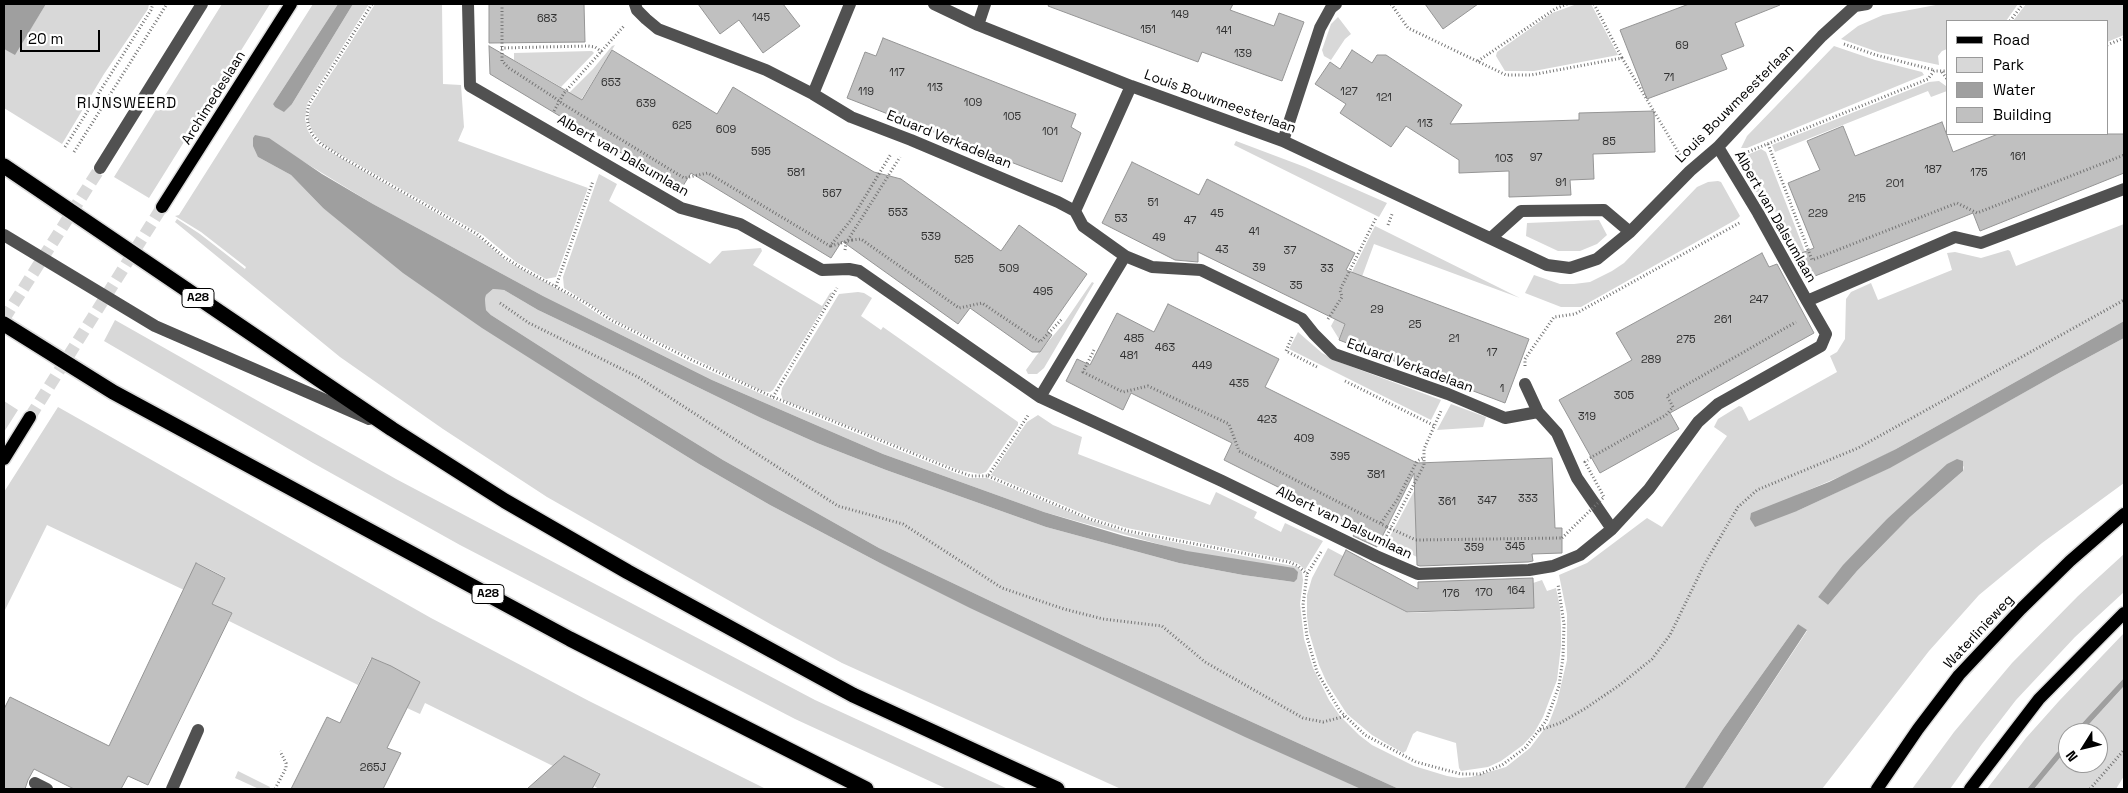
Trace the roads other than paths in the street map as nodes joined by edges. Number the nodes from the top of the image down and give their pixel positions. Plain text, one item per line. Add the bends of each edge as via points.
1 (202, 4) edge
2 (291, 4) edge
3 (468, 4) edge
4 (850, 4) edge
5 (934, 4) edge
6 (985, 4) edge
7 (1336, 4) edge
8 (1858, 4) edge
9 (636, 7) edge
10 (978, 25) junction
11 (1131, 86) junction
12 (813, 94) junction
13 (1283, 141) junction
14 (1718, 147) junction
15 (4, 166) edge
16 (100, 168) tunnel mouth
17 (2124, 189) edge
18 (162, 208) tunnel mouth
19 (1075, 211) junction
20 (1630, 232) junction
21 (4, 235) edge
22 (1491, 238) junction
23 (1125, 256) junction
24 (1807, 301) junction
25 (4, 324) edge
26 (1525, 384) road end
27 (1040, 397) junction
28 (1538, 412) junction
29 (30, 417) tunnel mouth
30 (392, 429) junction
31 (4, 458) edge
32 (2124, 514) edge
33 (1612, 529) junction
34 (2124, 613) edge
35 (198, 730) dead end
36 (35, 783) dead end
37 (48, 789) edge
38 (172, 789) edge
39 (866, 789) edge
40 (1057, 789) edge
41 (1877, 789) edge
42 (1970, 789) edge

1 - 16 street
2 - 18 main road, Archimedeslaan
3 - 27 street, Albert van Dalsumlaan via 470,86 681,208 740,224 822,270 859,272
4 - 12 street
5 - 10 street, Louis Bouwmeesterlaan
6 - 10 street
7 - 13 street via 1320,28
8 - 14 street, Louis Bouwmeesterlaan via 1822,36
9 - 12 street, Eduard Verkadelaan via 658,29 766,70
10 - 11 street, Louis Bouwmeesterlaan
11 - 13 street, Louis Bouwmeesterlaan
11 - 19 street
12 - 19 street, Eduard Verkadelaan via 851,117
13 - 22 street, Louis Bouwmeesterlaan
14 - 20 street, Louis Bouwmeesterlaan
14 - 24 street, Albert van Dalsumlaan
15 - 30 highway, A28
17 - 24 street, Albert van Dalsumlaan via 1981,243 1954,237
19 - 23 street, Eduard Verkadelaan via 1083,226
20 - 22 street, Louis Bouwmeesterlaan via 1598,259 1570,268 1547,264
20 - 22 street via 1604,210 1521,211
21 - 30 street, A28 via 156,326
23 - 27 street
23 - 28 street, Eduard Verkadelaan via 1152,267 1201,270 1302,318 1334,354 1505,418
24 - 33 street, Albert van Dalsumlaan via 1826,334 1820,346 1718,404 1698,422 1649,489
25 - 39 highway, A28 via 113,392 561,634
26 - 28 street
27 - 33 street, Albert van Dalsumlaan via 1418,574 1530,570 1553,566 1580,555
28 - 33 street via 1557,433 1577,478
29 - 31 main road
30 - 40 highway, A28 via 578,544 836,686
32 - 41 main road, Waterlinieweg via 2070,561 1959,675
34 - 42 main road via 2039,698
35 - 38 street
36 - 37 street

